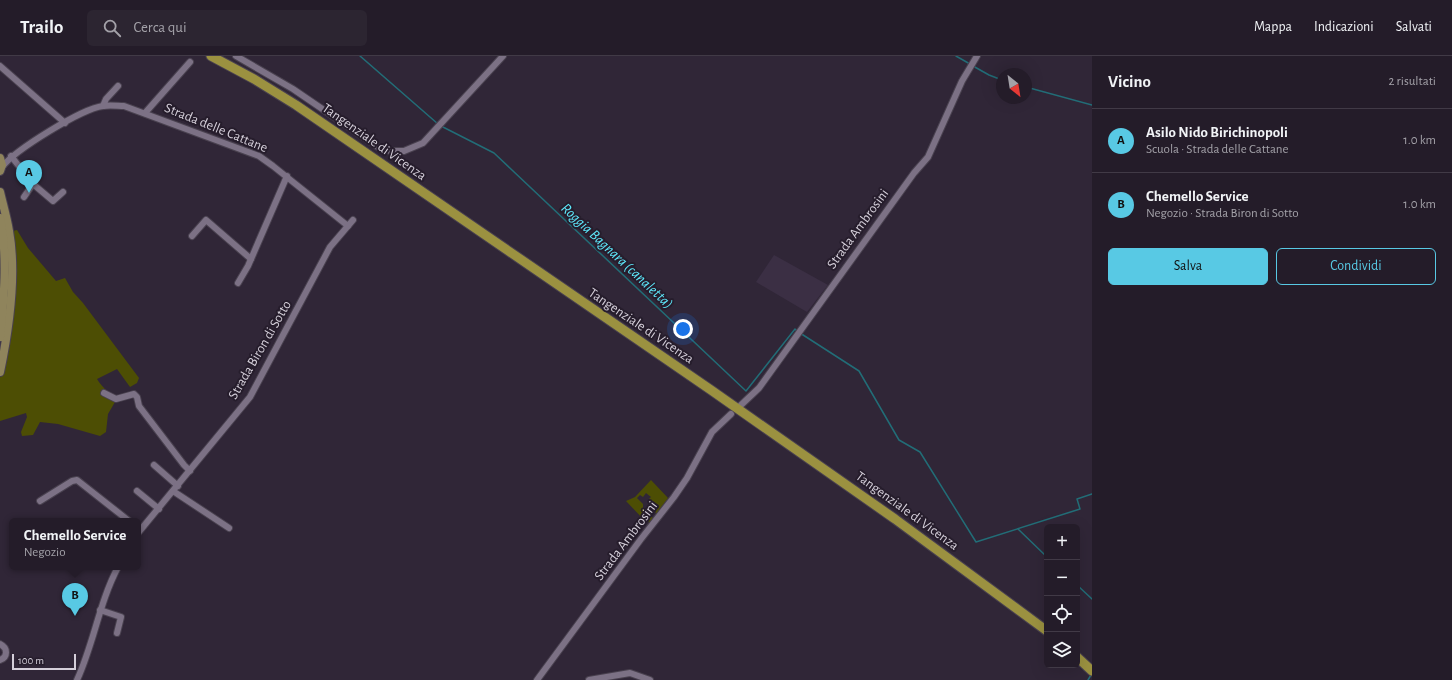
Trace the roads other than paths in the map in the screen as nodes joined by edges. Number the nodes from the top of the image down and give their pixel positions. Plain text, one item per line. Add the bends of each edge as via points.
1 (211, 56) edge
2 (236, 56) edge
3 (503, 56) edge
4 (977, 56) edge
5 (190, 62) dead end
6 (0, 66) edge
7 (118, 86) dead end
8 (103, 106) junction
9 (145, 113) junction
10 (66, 123) junction
11 (17, 152) junction
12 (0, 156) edge
13 (11, 156) junction
14 (1, 169) edge
15 (287, 176) junction
16 (33, 184) junction
17 (0, 192) edge
18 (63, 192) dead end
19 (24, 196) dead end
20 (0, 218) edge
21 (353, 220) dead end
22 (348, 226) junction
23 (192, 236) dead end
24 (251, 259) junction
25 (238, 283) dead end
26 (2, 287) edge
27 (0, 337) edge
28 (0, 372) edge
29 (104, 393) dead end
30 (742, 405) dead end
31 (731, 414) dead end
32 (154, 465) dead end
33 (190, 471) junction
34 (178, 486) junction
35 (137, 491) dead end
36 (173, 491) junction
37 (40, 501) dead end
38 (159, 509) junction
39 (125, 518) edge
40 (229, 528) dead end
41 (141, 529) edge
42 (117, 570) edge
43 (100, 610) junction
44 (1044, 629) edge
45 (117, 633) dead end
46 (0, 644) edge
47 (0, 660) edge
48 (1080, 660) edge
49 (1092, 671) edge
50 (77, 680) edge
51 (537, 680) edge
52 (589, 680) edge
53 (650, 680) edge

1 - 44 highway, Tangenziale di Vicenza via 296,105 711,390 895,519
2 - 3 street via 293,89 378,147 390,151 404,151 423,143
4 - 30 street, Strada Ambrosini via 962,82 928,157 815,307 759,388
5 - 9 street
6 - 10 street
7 - 8 street
8 - 9 street, Strada delle Cattane via 124,106
8 - 10 street, Strada delle Cattane
9 - 15 street, Strada delle Cattane via 259,156
10 - 11 street, Strada delle Cattane
11 - 12 street, Strada delle Cattane
11 - 13 street, Strada delle Cattane
12 - 14 main road
13 - 14 street, Strada delle Cattane
13 - 16 street
15 - 22 street, Strada delle Cattane
15 - 24 street
16 - 18 street via 53,201
16 - 19 street
17 - 28 main road via 9,232 11,271 9,308
20 - 26 main road via 4,247
21 - 22 street, Strada Biron di Sotto
22 - 33 street, Strada Biron di Sotto via 330,247 250,398
23 - 24 street via 206,220
24 - 25 street
26 - 27 main road
29 - 33 street via 116,399 134,394 139,406
31 - 51 street, Strada Ambrosini via 712,432 674,497
32 - 34 street
33 - 34 street, Strada Biron di Sotto
34 - 36 street, Strada Biron di Sotto
35 - 38 street
36 - 38 street, Strada Biron di Sotto
36 - 40 street
37 - 39 street via 77,480
38 - 41 street, Strada Biron di Sotto
42 - 43 street
43 - 45 street via 121,616
43 - 50 street via 92,643
46 - 47 street via 6,652 5,657
48 - 49 highway
52 - 53 street via 630,674

